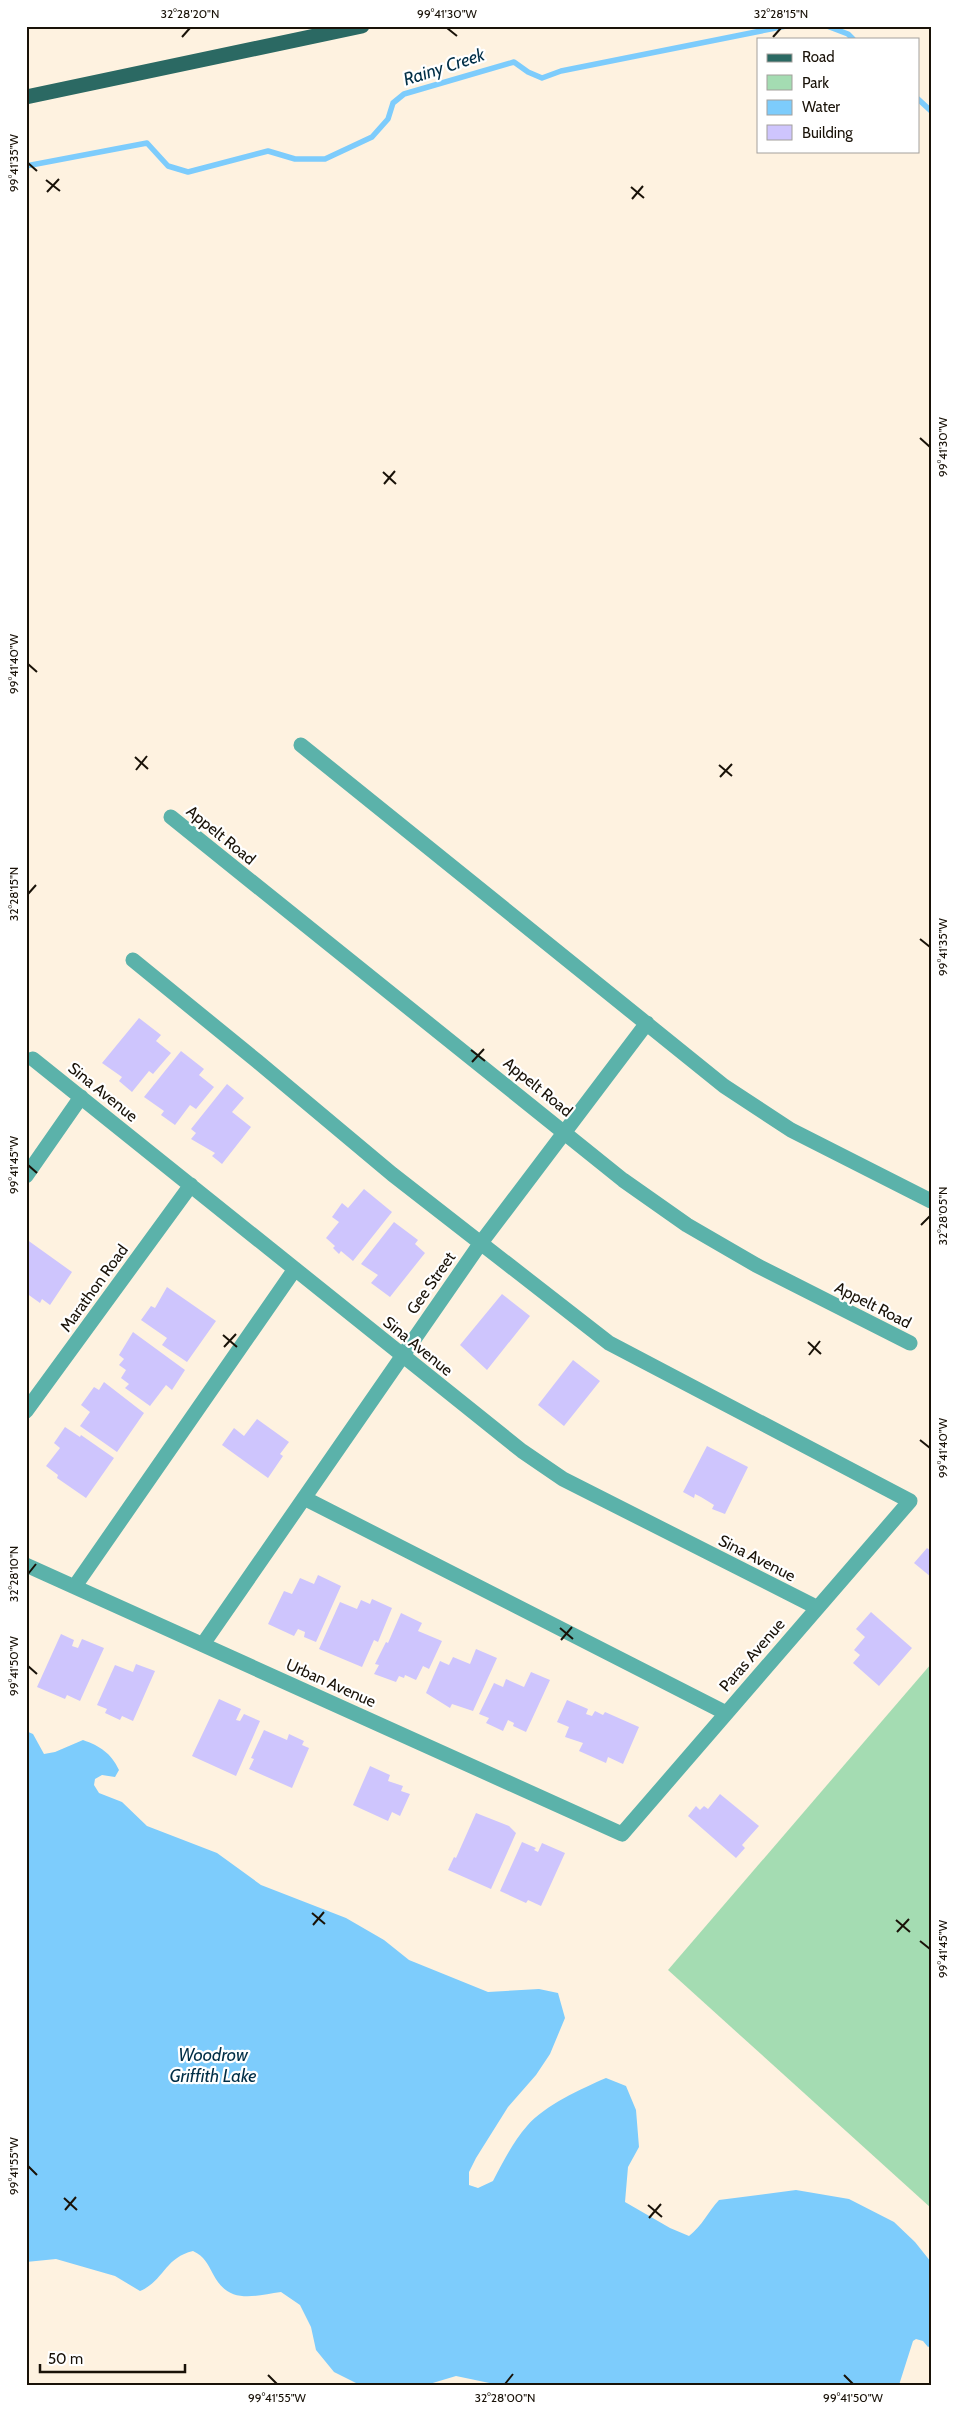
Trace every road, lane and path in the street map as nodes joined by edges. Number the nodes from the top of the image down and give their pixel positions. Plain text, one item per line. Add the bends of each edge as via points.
1 (362, 26) edge
2 (26, 97) edge
3 (301, 745) dead end
4 (171, 817) dead end
5 (133, 960) dead end
6 (647, 1023) junction
7 (33, 1059) dead end
8 (81, 1097) junction
9 (564, 1130) junction
10 (26, 1176) edge
11 (191, 1186) junction
12 (931, 1201) edge
13 (480, 1244) junction
14 (295, 1269) junction
15 (910, 1343) dead end
16 (402, 1356) junction
17 (26, 1411) edge
18 (304, 1498) junction
19 (26, 1565) edge
20 (74, 1586) junction
21 (816, 1607) junction
22 (203, 1644) junction
23 (726, 1713) junction
24 (622, 1834) joint

1 - 2 main road
3 - 6 street
4 - 9 street, Appelt Road
5 - 13 street
6 - 9 street, Gee Street
6 - 12 street via 724,1086 791,1130
7 - 8 street, Sina Avenue
8 - 10 street
8 - 11 street, Sina Avenue
9 - 13 street, Gee Street
9 - 15 street, Appelt Road via 623,1180 687,1226
11 - 14 street, Sina Avenue
11 - 17 street, Marathon Road
13 - 16 street, Gee Street
13 - 21 street, Paras Avenue via 609,1343 910,1501
14 - 16 street, Sina Avenue
14 - 20 street
16 - 18 street, Gee Street
16 - 21 street, Sina Avenue via 522,1451 563,1479
18 - 22 street, Gee Street
18 - 23 street
19 - 20 street, Urban Avenue
20 - 22 street, Urban Avenue
21 - 23 street, Paras Avenue
22 - 24 street, Urban Avenue
23 - 24 street, Paras Avenue

